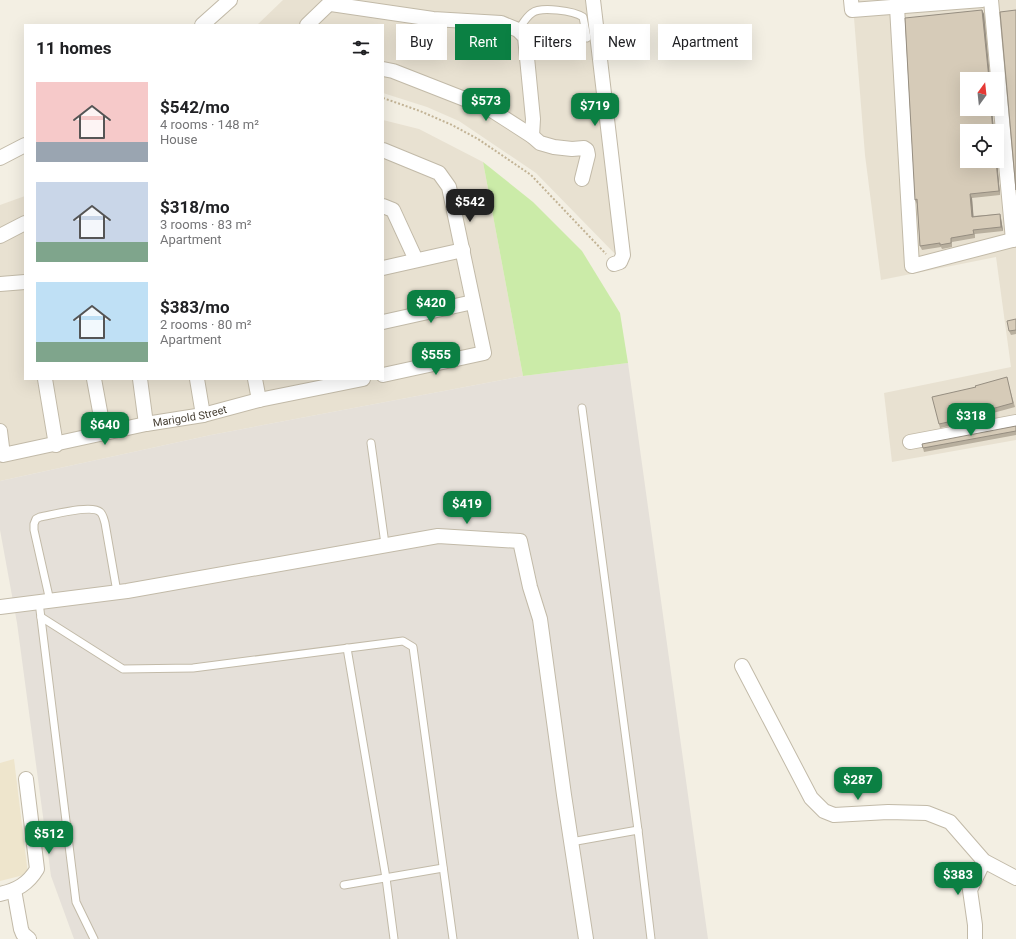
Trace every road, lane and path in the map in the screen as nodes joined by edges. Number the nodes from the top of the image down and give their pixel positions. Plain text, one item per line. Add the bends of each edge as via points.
1 (230, 0) edge
2 (593, 0) edge
3 (851, 0) edge
4 (982, 0) edge
5 (991, 0) edge
6 (332, 2) edge
7 (897, 7) junction
8 (211, 22) edge
9 (308, 24) edge
10 (518, 30) junction
11 (587, 38) dead end
12 (384, 68) edge
13 (384, 98) edge
14 (532, 136) junction
15 (24, 146) edge
16 (384, 150) edge
17 (0, 158) edge
18 (582, 179) dead end
19 (384, 206) edge
20 (24, 224) edge
21 (0, 236) edge
22 (1014, 240) edge
23 (463, 250) junction
24 (416, 260) junction
25 (614, 264) joint
26 (384, 268) edge
27 (24, 282) edge
28 (0, 284) edge
29 (473, 302) junction
30 (384, 322) edge
31 (384, 375) edge
32 (45, 380) edge
33 (94, 380) edge
34 (140, 380) edge
35 (197, 380) edge
36 (255, 380) edge
37 (355, 380) edge
38 (308, 385) edge
39 (259, 400) junction
40 (582, 408) dead end
41 (203, 415) junction
42 (1016, 422) edge
43 (146, 424) junction
44 (0, 431) edge
45 (104, 433) junction
46 (910, 442) dead end
47 (371, 443) dead end
48 (56, 445) junction
49 (385, 544) junction
50 (117, 592) junction
51 (45, 601) junction
52 (0, 607) edge
53 (41, 617) junction
54 (347, 648) junction
55 (742, 666) dead end
56 (26, 779) dead end
57 (638, 830) junction
58 (571, 842) junction
59 (984, 861) junction
60 (443, 868) junction
61 (386, 878) junction
62 (1016, 878) edge
63 (344, 885) dead end
64 (7, 892) edge
65 (29, 939) edge
66 (94, 939) edge
67 (394, 939) edge
68 (452, 939) edge
69 (586, 939) edge
70 (651, 939) edge
71 (975, 939) edge

1 - 8 street
2 - 25 street via 623,255 620,262
3 - 7 street via 852,10
4 - 7 street
5 - 22 street
6 - 9 street
6 - 10 street via 433,19 500,22
7 - 22 street via 912,266
10 - 11 lane via 532,12 542,10 576,13 583,17
10 - 14 street via 525,37 533,119
12 - 14 street via 490,109
13 - 25 path via 452,125 478,139 531,175
14 - 18 street via 540,143 554,147 587,150
15 - 17 street
16 - 23 street via 439,173 449,187
19 - 24 street via 394,210
20 - 21 street
23 - 24 street
23 - 29 street
24 - 26 street
27 - 28 street
29 - 30 street
29 - 31 street via 484,353
32 - 48 street
33 - 45 street
34 - 43 street
35 - 41 street
36 - 39 street
37 - 38 street, Marigold Street
38 - 39 street, Marigold Street
39 - 41 street, Marigold Street
40 - 57 lane
41 - 43 street, Marigold Street
42 - 46 street
43 - 45 street, Marigold Street
44 - 48 street, Marigold Street via 3,455
45 - 48 street, Marigold Street
47 - 49 lane
49 - 50 street
49 - 58 street via 438,536 520,541 540,619
50 - 51 street
50 - 51 lane via 105,523 101,513 96,509 86,509 36,519 34,530
51 - 52 street
51 - 53 lane
53 - 54 lane via 123,669 193,668
53 - 66 lane via 76,902
54 - 60 lane via 403,641 413,647
54 - 61 lane
55 - 59 street via 811,798 824,810 834,816 888,812 927,813 950,822
56 - 64 street via 37,869 32,879
57 - 58 lane
57 - 70 lane
58 - 69 street
59 - 62 street
59 - 71 street via 970,890
60 - 61 lane
60 - 68 lane
61 - 63 lane
61 - 67 lane
64 - 65 street via 23,934

